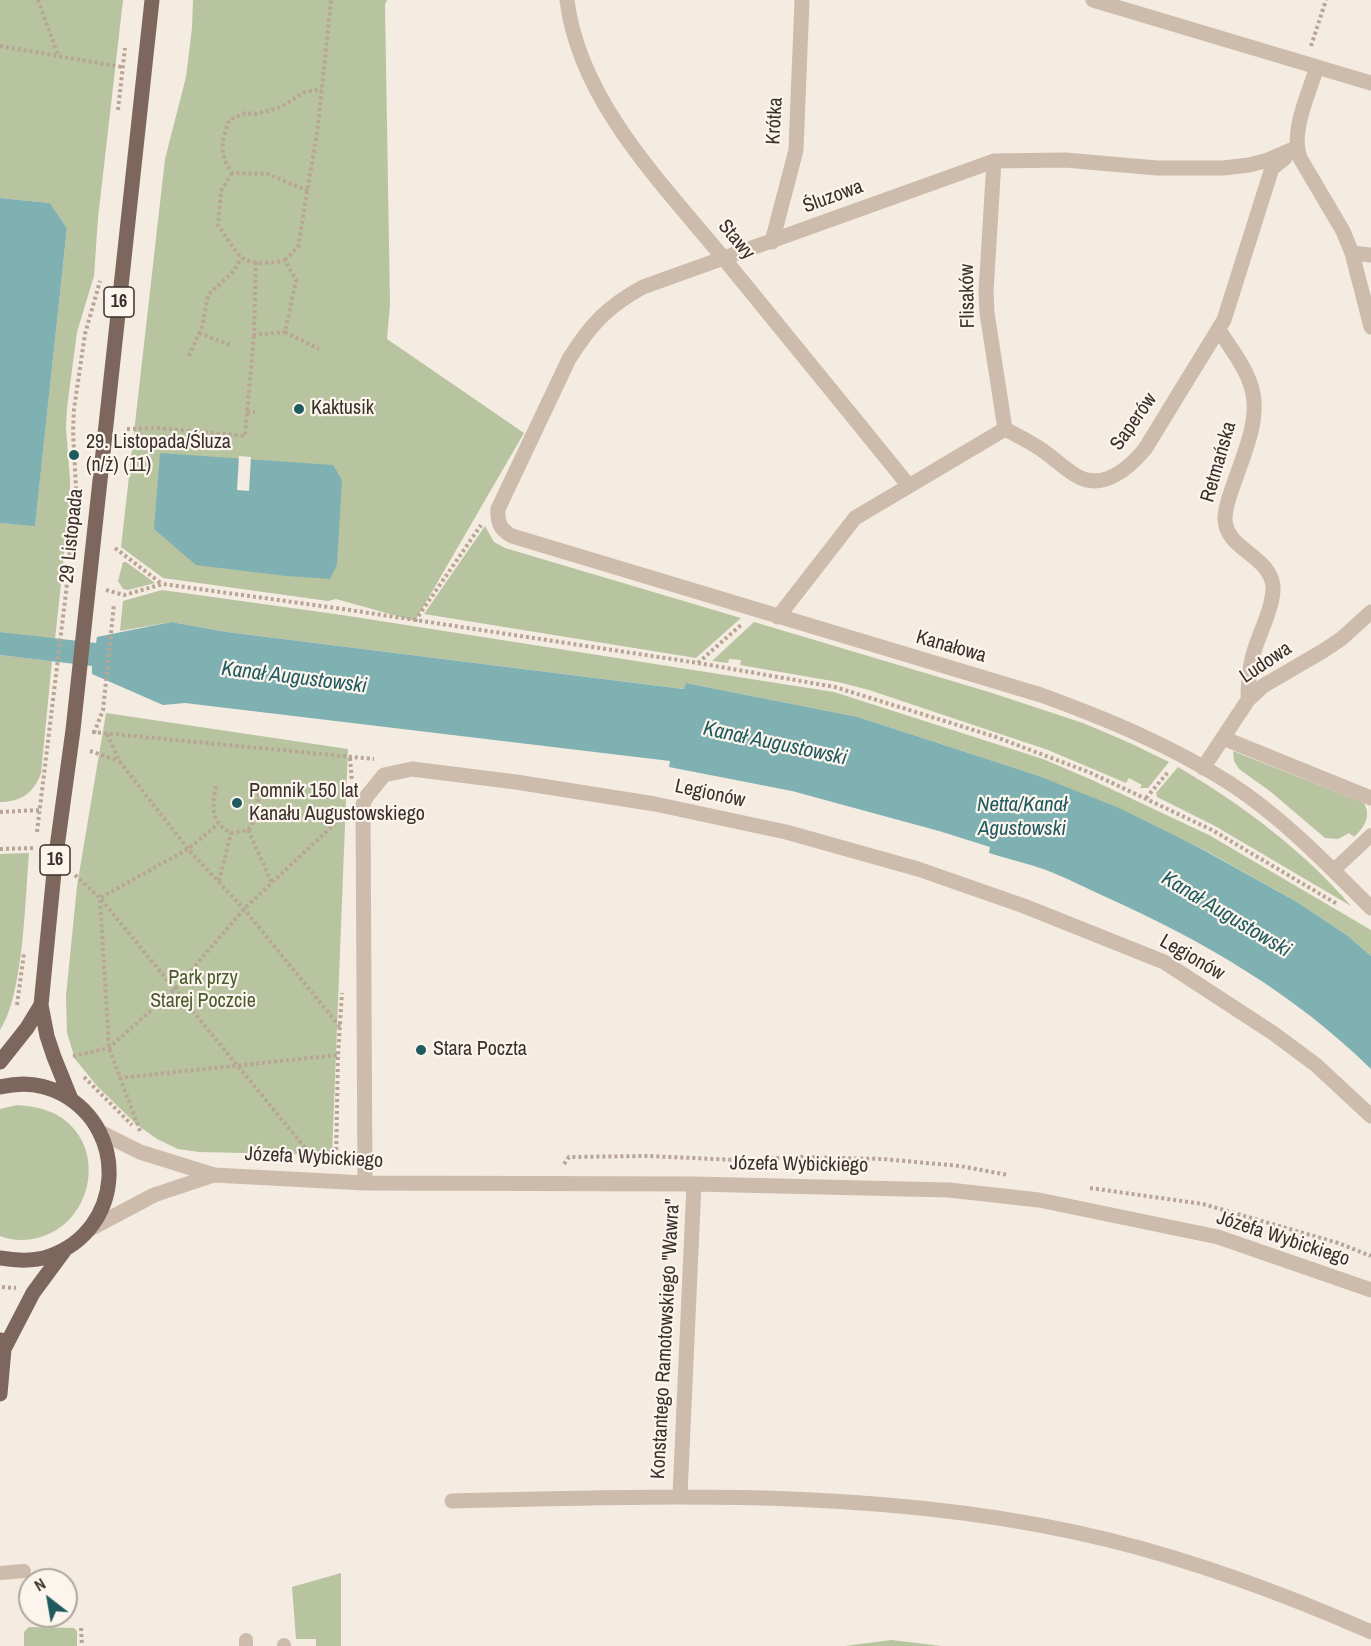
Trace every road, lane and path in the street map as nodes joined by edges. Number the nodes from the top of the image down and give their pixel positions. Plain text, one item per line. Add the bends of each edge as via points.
1 (38, 0) edge
2 (152, 0) edge
3 (331, 0) edge
4 (567, 0) edge
5 (802, 0) edge
6 (1093, 0) edge
7 (1326, 0) edge
8 (125, 45) dead end
9 (0, 46) edge
10 (58, 56) junction
11 (1311, 65) junction
12 (123, 67) junction
13 (1371, 83) edge
14 (322, 90) junction
15 (117, 114) dead end
16 (1296, 148) junction
17 (994, 161) junction
18 (232, 173) junction
19 (308, 191) junction
20 (772, 242) junction
21 (1352, 253) junction
22 (1371, 255) edge
23 (241, 258) junction
24 (725, 259) junction
25 (285, 260) junction
26 (256, 262) junction
27 (100, 279) dead end
28 (1371, 327) edge
29 (1219, 330) junction
30 (285, 332) junction
31 (199, 333) junction
32 (254, 335) junction
33 (230, 345) dead end
34 (319, 349) dead end
35 (189, 356) dead end
36 (247, 411) junction
37 (255, 412) dead end
38 (128, 429) dead end
39 (1005, 429) junction
40 (909, 486) junction
41 (503, 499) junction
42 (115, 548) dead end
43 (163, 584) junction
44 (102, 589) dead end
45 (114, 604) dead end
46 (749, 609) junction
47 (1371, 612) edge
48 (778, 617) junction
49 (416, 621) junction
50 (698, 663) junction
51 (1248, 700) junction
52 (74, 723) junction
53 (94, 733) junction
54 (107, 734) junction
55 (1223, 738) junction
56 (90, 751) junction
57 (1182, 755) junction
58 (350, 758) junction
59 (88, 762) dead end
60 (120, 762) junction
61 (1203, 768) junction
62 (399, 771) junction
63 (216, 786) dead end
64 (259, 792) dead end
65 (360, 794) junction
66 (1146, 798) junction
67 (1371, 798) edge
68 (39, 810) junction
69 (0, 812) edge
70 (218, 824) junction
71 (248, 830) junction
72 (231, 833) junction
73 (1371, 835) edge
74 (35, 848) junction
75 (0, 849) edge
76 (188, 849) junction
77 (34, 860) dead end
78 (76, 864) dead end
79 (1334, 870) junction
80 (75, 875) junction
81 (219, 881) junction
82 (272, 883) junction
83 (73, 886) dead end
84 (100, 898) junction
85 (1343, 908) dead end
86 (1371, 908) edge
87 (244, 909) junction
88 (24, 951) dead end
89 (175, 989) junction
90 (342, 992) dead end
91 (41, 1005) junction
92 (16, 1010) dead end
93 (340, 1027) junction
94 (109, 1048) junction
95 (338, 1055) junction
96 (0, 1062) edge
97 (236, 1064) junction
98 (75, 1066) dead end
99 (80, 1072) dead end
100 (119, 1078) junction
101 (0, 1087) edge
102 (71, 1099) junction
103 (1371, 1116) edge
104 (100, 1132) junction
105 (304, 1159) dead end
106 (315, 1160) junction
107 (214, 1175) junction
108 (365, 1183) junction
109 (694, 1184) junction
110 (88, 1230) junction
111 (65, 1248) junction
112 (0, 1258) edge
113 (2, 1287) dead end
114 (20, 1288) dead end
115 (1371, 1290) edge
116 (0, 1334) edge
117 (4, 1349) junction
118 (0, 1394) edge
119 (680, 1495) junction
120 (452, 1501) dead end
121 (18, 1572) edge
122 (0, 1573) edge
123 (81, 1628) dead end
124 (1371, 1632) edge
125 (81, 1646) edge

1 - 10 path
2 - 52 main road, 29 Listopada / 16
3 - 14 path
4 - 24 street, Stawy via 575,41 587,71 620,127
5 - 20 street, Krótka via 796,150
6 - 11 street
7 - 11 path
8 - 12 path
9 - 10 path
10 - 12 path
11 - 13 street
11 - 16 street
12 - 15 path
14 - 18 path via 305,92 280,107 229,120 222,140 224,159
14 - 19 path
16 - 17 street, Śluzowa via 1250,165 1223,168 1157,168 1065,160
16 - 21 street
16 - 29 street, Saperów via 1272,168
17 - 20 street, Śluzowa
17 - 39 street, Flisaków via 986,303
18 - 19 path via 268,174
18 - 23 path via 221,191 218,225
19 - 25 path via 298,247
20 - 24 street, Śluzowa
21 - 22 street
21 - 28 street
23 - 26 path
23 - 31 path via 234,271 208,294
24 - 40 street, Stawy
24 - 41 street, Śluzowa via 643,287 592,324 569,359
25 - 26 path
25 - 30 path via 296,280
26 - 32 path
27 - 68 path via 85,334 74,409 76,489
29 - 39 street, Saperów via 1145,449 1112,477 1078,477
29 - 51 street, Retmańska via 1253,394 1250,440 1228,501 1227,531 1234,542 1259,561 1272,582 1271,600 1252,657
30 - 32 path
30 - 34 path
31 - 33 path
31 - 35 path
32 - 36 path
36 - 37 path
36 - 38 path via 245,436
39 - 40 street
40 - 48 street via 855,518
41 - 46 street, Kanałowa via 497,518 512,536
41 - 49 path via 475,532
42 - 43 path
43 - 44 path via 124,595
43 - 49 path
45 - 53 path via 103,711
46 - 48 street, Kanałowa
46 - 50 path via 746,620
47 - 51 street, Ludowa via 1341,639 1263,686
48 - 57 street, Kanałowa via 1041,695
49 - 50 path
50 - 66 path via 866,696 1045,754
51 - 55 street, Ludowa
52 - 53 path
52 - 91 main road, 29 Listopada / 16
53 - 54 path
53 - 56 path
54 - 58 path
54 - 60 path
55 - 61 street, Ludowa
55 - 67 street
56 - 59 path
56 - 60 path
57 - 61 street, Kanałowa
57 - 66 path
58 - 62 path via 373,759
58 - 65 path
60 - 76 path
61 - 79 street, Kanałowa via 1260,805
62 - 65 street via 384,776
62 - 103 street, Legionów via 412,769 516,782 655,804 764,827 918,869 1023,906 1164,962 1282,1039
63 - 70 path via 212,813
64 - 71 path via 257,815
65 - 82 path via 351,809
65 - 108 street
66 - 85 path via 1221,836
68 - 69 path
68 - 74 path
70 - 72 path
70 - 76 path
71 - 72 path
71 - 82 path
72 - 81 path
73 - 79 lane
74 - 75 path
74 - 77 path
76 - 81 path
76 - 84 path
78 - 80 path
79 - 86 street, Kanałowa
80 - 83 path
80 - 84 path
81 - 87 path
82 - 87 path
84 - 89 path
84 - 94 path
87 - 89 path
87 - 93 path
88 - 92 path
89 - 94 path
89 - 97 path
90 - 93 path
91 - 96 main road, 29 Listopada / 16
91 - 102 main road, 29 Listopada / 16 via 47,1036
93 - 95 path
94 - 98 path via 69,1057
94 - 100 path
95 - 97 path
95 - 106 path via 336,1160
97 - 100 path
97 - 106 path
99 - 100 path via 141,1134
101 - 102 main road via 32,1084
102 - 104 main road
104 - 107 street, Józefa Wybickiego via 140,1152
104 - 110 main road via 109,1161 108,1190
105 - 106 path
107 - 108 street, Józefa Wybickiego
107 - 110 street, Józefa Wybickiego via 154,1195
108 - 109 street, Józefa Wybickiego
109 - 115 street, Józefa Wybickiego via 950,1190 1039,1200 1218,1237
109 - 119 street, Konstantego Ramotowskiego "Wawra"
110 - 111 main road
111 - 112 main road via 34,1260
111 - 117 main road via 33,1293
113 - 114 path
116 - 117 main road
117 - 118 main road
119 - 120 street, Konstantego Ramotowskiego "Wawra"
119 - 124 street, Konstantego Ramotowskiego "Wawra" via 893,1504 1073,1532 1196,1564
121 - 122 lane
123 - 125 path

